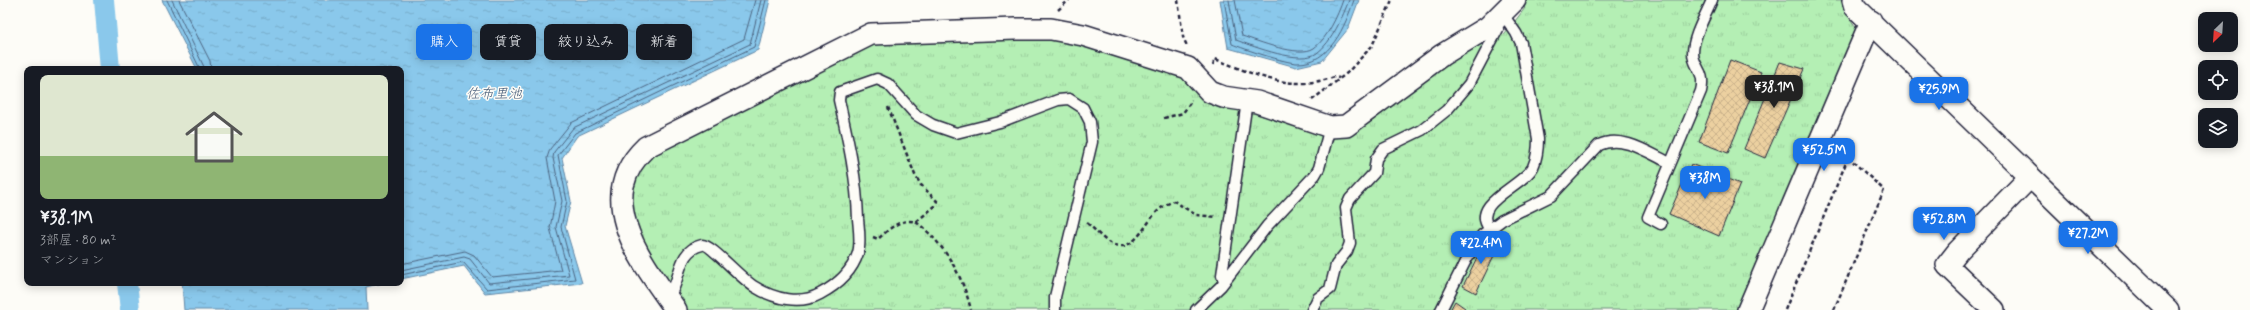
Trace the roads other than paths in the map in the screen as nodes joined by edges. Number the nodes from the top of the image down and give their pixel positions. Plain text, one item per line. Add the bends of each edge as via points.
1 (1712, 0) edge
2 (1853, 0) edge
3 (1504, 11) edge
4 (1871, 21) junction
5 (1248, 101) junction
6 (1330, 127) junction
7 (1670, 163) junction
8 (2030, 177) junction
9 (1661, 224) dead end
10 (1489, 228) junction
11 (1224, 281) junction
12 (671, 304) edge
13 (1055, 310) edge
14 (1196, 310) edge
15 (1312, 310) edge
16 (1441, 310) edge
17 (1748, 310) edge
18 (1994, 310) edge
19 (2168, 310) edge

1 - 7 lane via 1695,41 1693,54 1704,80
2 - 4 street via 1854,7
3 - 6 street via 1488,27 1442,55 1346,126
3 - 10 lane via 1520,43 1538,139 1538,155 1524,178 1496,197 1489,205 1485,216
3 - 15 lane via 1498,29 1469,84 1447,110 1422,130 1383,149 1376,159 1374,173 1350,199 1346,208 1350,243 1347,252 1336,265 1330,289 1318,298
4 - 8 street
4 - 17 street
5 - 6 street
5 - 11 lane via 1222,276
5 - 12 street via 1210,92 1188,68 1083,35 1051,29 872,34 646,147 637,156 623,182 621,200 628,236
6 - 11 lane via 1315,175 1267,226
7 - 9 lane via 1648,217
7 - 10 lane via 1622,141 1609,140 1599,145 1551,196
8 - 18 street via 1947,265
8 - 19 street
10 - 16 lane via 1467,258
11 - 14 lane
12 - 13 lane via 682,261 700,245 706,244 732,270 754,287 780,298 811,299 847,275 858,252 859,223 853,162 839,100 840,92 877,79 888,84 916,115 933,125 956,133 1000,122 1058,100 1069,99 1083,108 1090,122 1092,142

